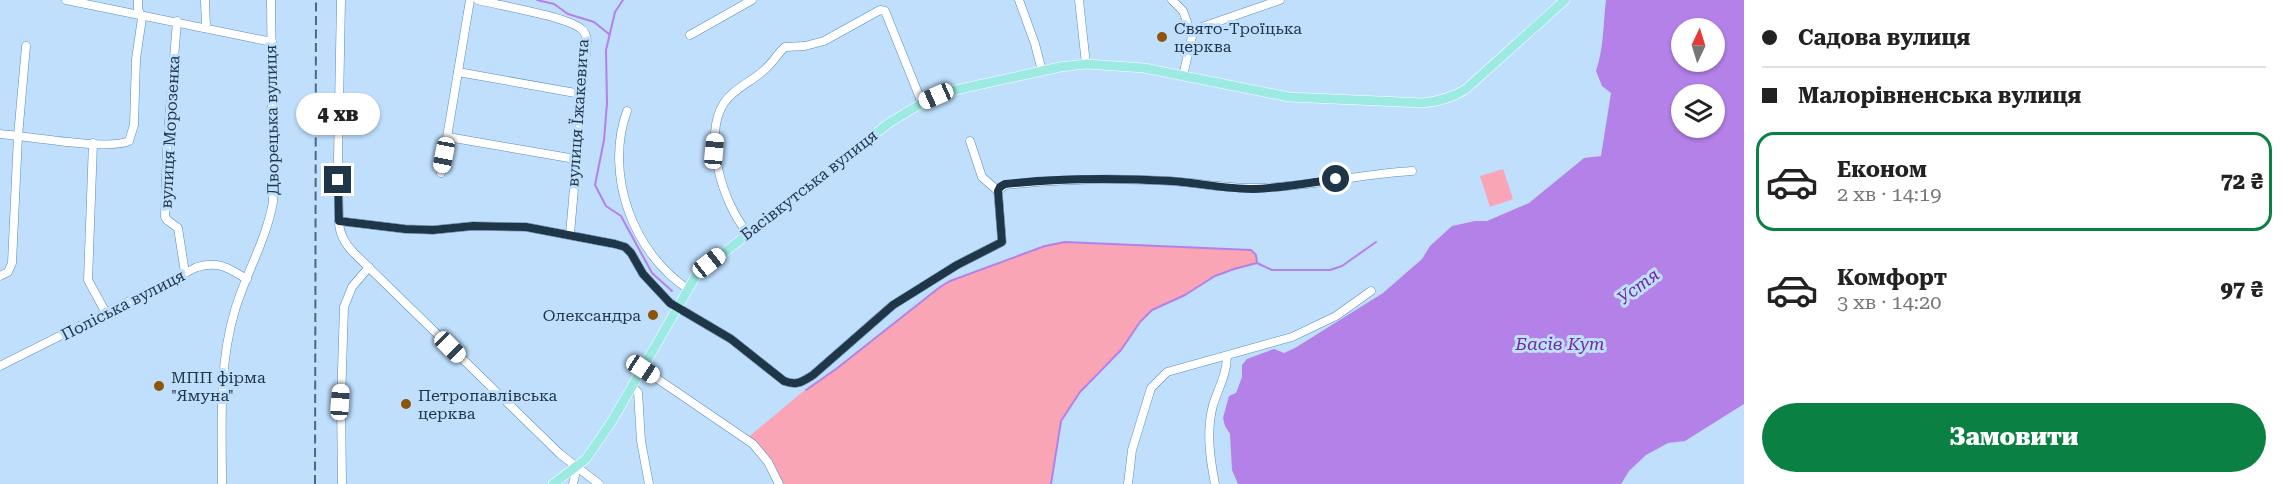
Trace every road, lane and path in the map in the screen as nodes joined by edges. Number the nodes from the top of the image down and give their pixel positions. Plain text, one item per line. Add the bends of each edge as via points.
1 (66, 0) edge
2 (138, 0) edge
3 (205, 0) edge
4 (271, 0) edge
5 (341, 0) edge
6 (470, 0) edge
7 (478, 0) edge
8 (752, 0) edge
9 (1019, 0) edge
10 (1079, 0) edge
11 (1172, 0) edge
12 (1280, 0) edge
13 (1565, 0) edge
14 (139, 14) junction
15 (177, 21) junction
16 (206, 27) junction
17 (690, 35) dead end
18 (1192, 36) junction
19 (272, 42) junction
20 (26, 46) dead end
21 (1086, 64) junction
22 (1042, 71) junction
23 (459, 72) junction
24 (1183, 76) junction
25 (581, 94) junction
26 (922, 103) junction
27 (627, 111) dead end
28 (0, 134) edge
29 (18, 136) junction
30 (448, 137) junction
31 (970, 141) dead end
32 (93, 143) junction
33 (575, 159) junction
34 (1412, 171) dead end
35 (441, 173) dead end
36 (998, 191) junction
37 (339, 221) junction
38 (748, 233) junction
39 (570, 234) junction
40 (369, 267) junction
41 (185, 273) junction
42 (0, 276) edge
43 (247, 279) junction
44 (688, 289) junction
45 (1371, 291) dead end
46 (676, 307) junction
47 (106, 313) junction
48 (1227, 356) junction
49 (0, 366) edge
50 (643, 369) junction
51 (632, 387) junction
52 (577, 467) junction
53 (222, 484) edge
54 (342, 484) edge
55 (553, 484) edge
56 (573, 484) edge
57 (599, 484) edge
58 (649, 484) edge
59 (779, 484) edge
60 (1128, 484) edge
61 (1215, 484) edge

1 - 14 street
2 - 14 street
3 - 16 street
4 - 19 street, Дворецька вулиця
5 - 37 street
6 - 23 street
7 - 25 street, вулиця Їжакевича via 562,21 585,32
8 - 17 street
9 - 22 street
10 - 21 street
11 - 18 street via 1182,11
12 - 18 street via 1199,28
13 - 24 main road, Басівкутська вулиця via 1466,89 1440,101 1289,97
14 - 15 street
14 - 32 street via 142,18 134,125 129,141
15 - 16 street
15 - 41 street, вулиця Морозенка via 165,217 178,228
16 - 19 street
18 - 24 street
19 - 43 street, Дворецька вулиця via 273,202 269,225
20 - 29 street
21 - 22 main road, Басівкутська вулиця
21 - 24 main road, Басівкутська вулиця via 1144,68
22 - 26 main road, Басівкутська вулиця via 972,86
23 - 25 street
23 - 30 street
25 - 33 street, вулиця Їжакевича
26 - 38 main road, Басівкутська вулиця via 889,123
26 - 38 street via 885,11 880,10 824,41 785,47 762,72 728,97 717,121 716,162 730,205
27 - 44 street via 619,162 624,201 658,264
28 - 29 street
29 - 32 street
29 - 42 street via 12,263 8,272
30 - 33 street
30 - 35 street
31 - 36 street via 982,177
32 - 47 street via 88,280
33 - 39 street, вулиця Їжакевича
34 - 36 street via 1256,189 1171,181 1071,179 1005,184
36 - 46 street via 1002,242 893,305 801,383 784,381 731,339
37 - 39 street via 433,230 526,227
37 - 40 street via 347,246
38 - 44 main road, Басівкутська вулиця via 697,274
39 - 46 street via 625,247 643,274
40 - 52 street
40 - 54 street via 352,287 344,307
41 - 43 street, Поліська вулиця via 212,263
41 - 47 street, Поліська вулиця
43 - 53 street, Дворецька вулиця via 226,352
44 - 46 main road, Басівкутська вулиця
45 - 48 street via 1310,330
46 - 50 main road, Басівкутська вулиця
47 - 49 street, Поліська вулиця
48 - 60 street via 1167,372 1151,388 1132,450
48 - 61 street via 1209,427
50 - 51 main road, Басівкутська вулиця
50 - 59 street via 753,444
51 - 52 main road, Басівкутська вулиця
51 - 58 street via 638,393
52 - 55 main road, Басівкутська вулиця
52 - 56 street, Басівкутська вулиця
52 - 57 street

